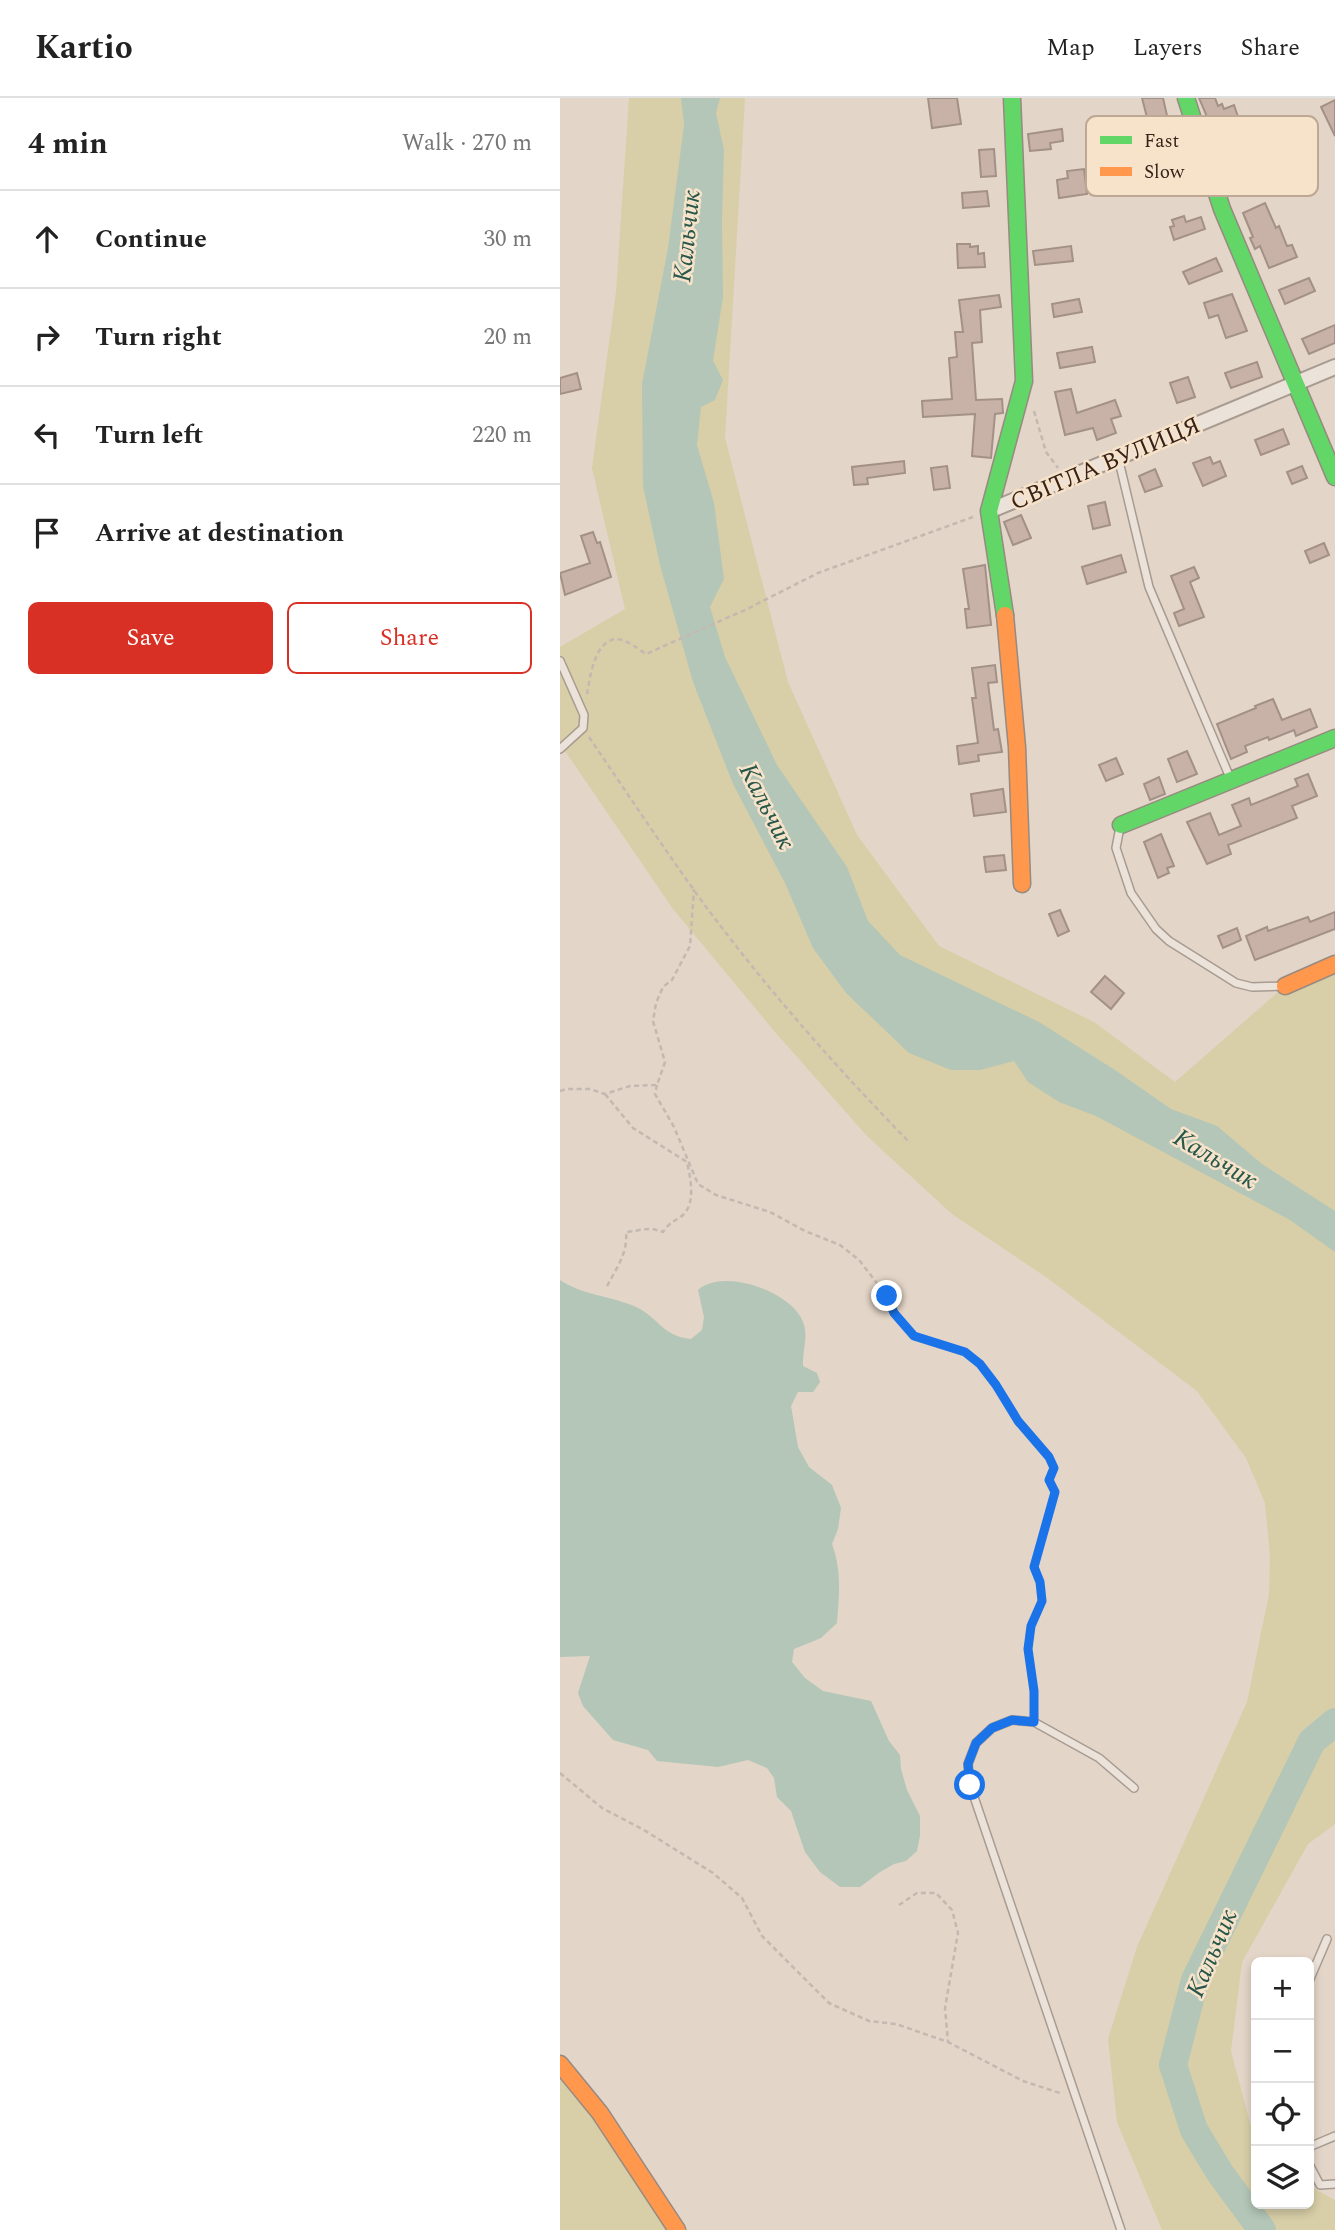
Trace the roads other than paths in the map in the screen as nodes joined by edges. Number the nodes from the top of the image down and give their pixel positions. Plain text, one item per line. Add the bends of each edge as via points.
1 (1012, 98) edge
2 (1186, 98) edge
3 (1192, 116) edge
4 (1218, 196) edge
5 (1335, 367) edge
6 (1297, 383) junction
7 (1118, 457) junction
8 (1335, 477) edge
9 (989, 511) junction
10 (560, 661) edge
11 (1335, 738) edge
12 (560, 749) edge
13 (1231, 780) junction
14 (1121, 825) joint
15 (1023, 884) dead end
16 (1335, 964) edge
17 (1284, 986) joint
18 (1134, 1788) dead end
19 (1327, 1939) dead end
20 (1314, 1969) edge
21 (560, 2064) edge
22 (1335, 2136) edge
23 (1311, 2146) edge
24 (1314, 2174) edge
25 (1335, 2184) edge
26 (677, 2230) edge
27 (1121, 2230) edge

1 - 9 street via 1024,381
2 - 3 street
4 - 6 street
5 - 6 street, СВІТЛА ВУЛИЦЯ
6 - 7 street, СВІТЛА ВУЛИЦЯ
6 - 8 street
7 - 9 street, СВІТЛА ВУЛИЦЯ
7 - 13 lane via 1149,587
9 - 15 street, СВІТЛА ВУЛИЦЯ via 1003,598 1017,747
10 - 12 lane via 584,715 583,728
11 - 13 street
13 - 14 street
14 - 17 lane via 1116,848 1131,893 1156,929 1236,983 1252,988
16 - 17 street
18 - 27 lane via 1099,1758 1034,1722 1012,1720 992,1728 976,1743 968,1764 970,1785
19 - 20 lane
21 - 26 street via 600,2113
22 - 23 lane
24 - 25 lane via 1320,2185

